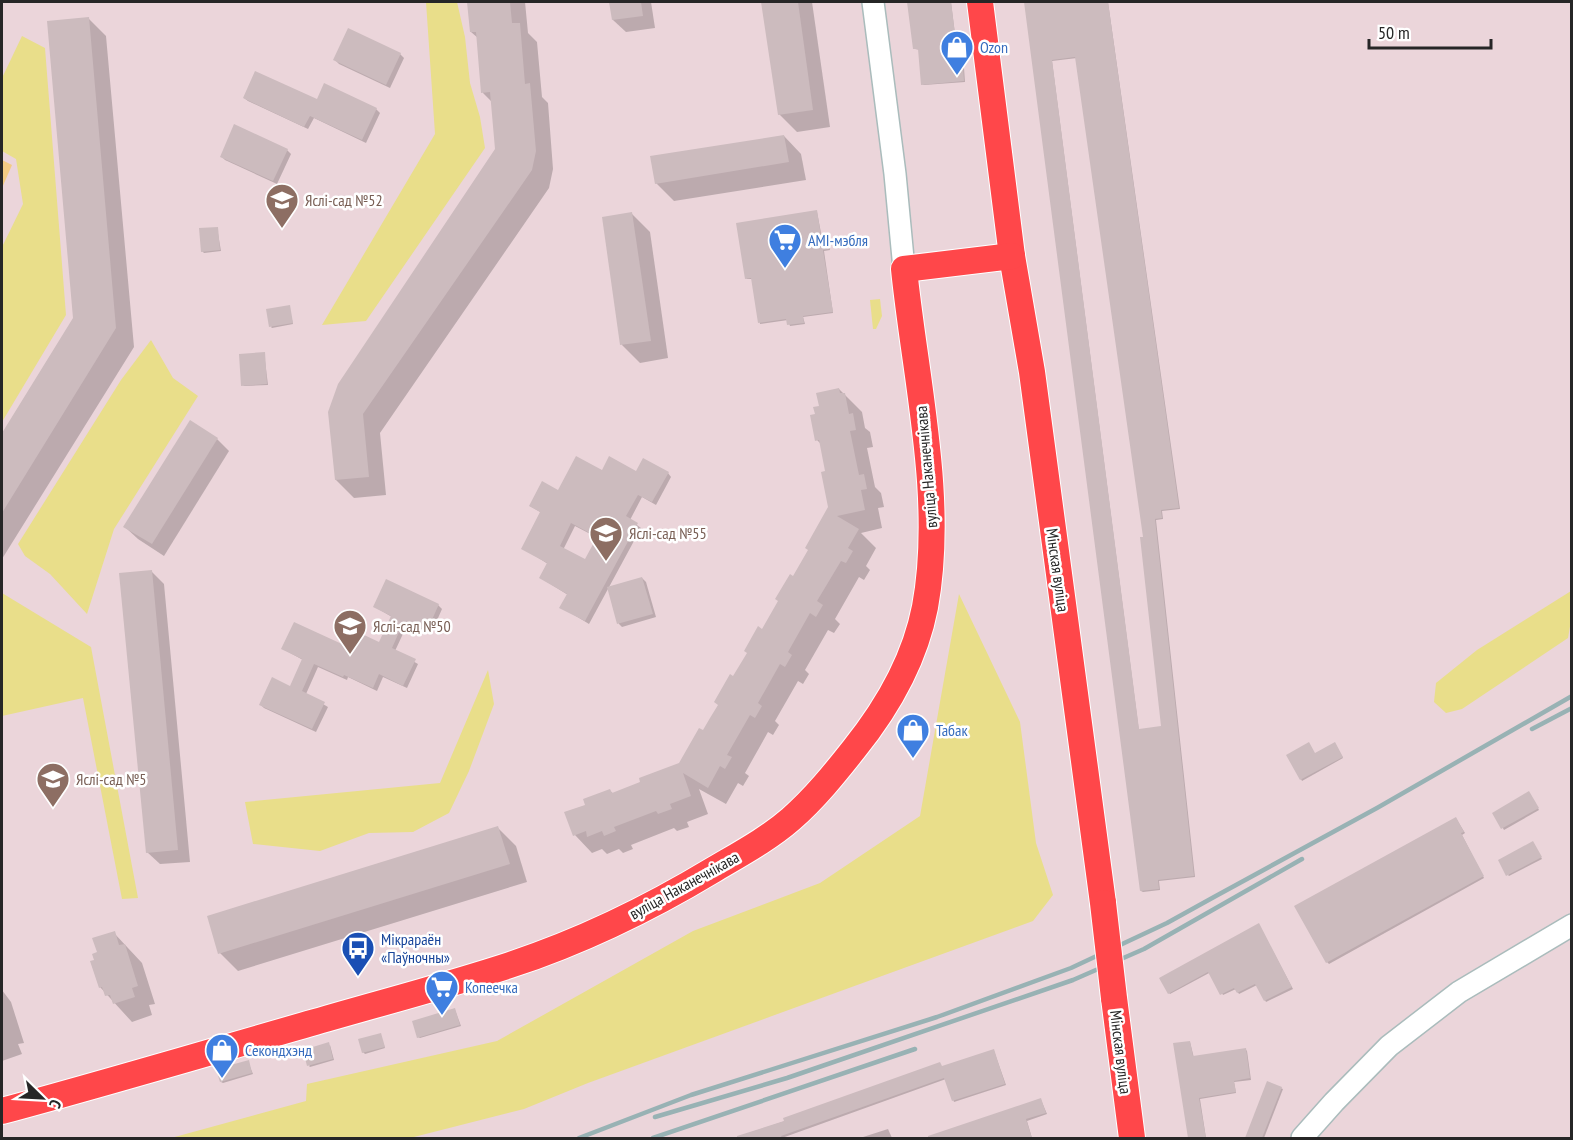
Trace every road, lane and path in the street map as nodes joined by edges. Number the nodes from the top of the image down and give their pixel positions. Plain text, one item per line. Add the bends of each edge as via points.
1 (873, 2) edge
2 (980, 2) edge
3 (1012, 256) junction
4 (904, 269) junction
5 (1572, 925) edge
6 (2, 1111) edge
7 (1132, 1138) edge
8 (1302, 1138) edge

1 - 4 street, вуліца Наканечнікава
2 - 3 main road, Мінская вуліца
3 - 4 main road
3 - 7 main road, Мінская вуліца, bridge via 1032,372
4 - 6 main road, вуліца Наканечнікава via 933,511 924,610 911,656 890,698 865,736 791,819 680,890 513,964
5 - 8 street via 1459,992 1389,1046

